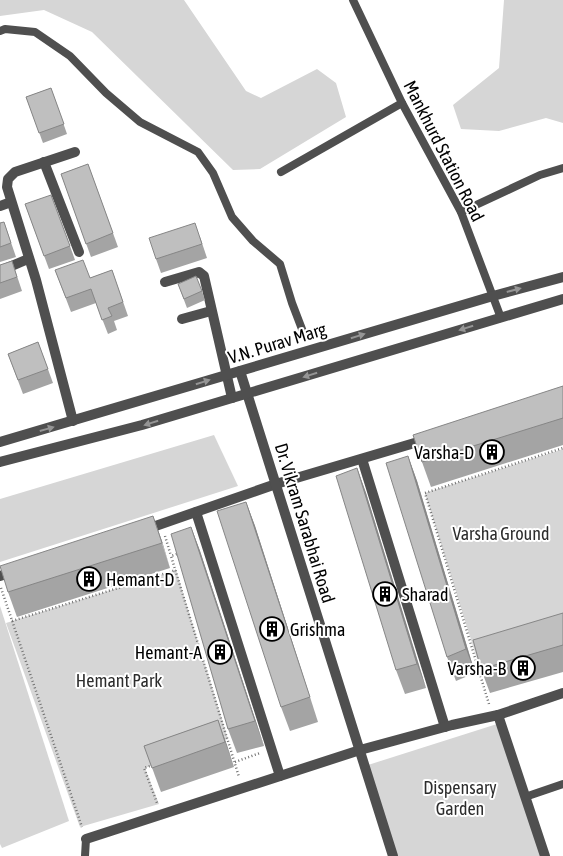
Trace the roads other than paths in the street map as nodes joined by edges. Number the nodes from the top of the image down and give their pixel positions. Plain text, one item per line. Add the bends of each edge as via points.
1 (353, 0) edge
2 (0, 31) edge
3 (402, 103) junction
4 (75, 152) dead end
5 (44, 162) junction
6 (563, 168) edge
7 (281, 172) dead end
8 (11, 202) junction
9 (0, 206) edge
10 (461, 212) junction
11 (78, 252) dead end
12 (28, 259) junction
13 (0, 271) edge
14 (563, 277) edge
15 (165, 282) dead end
16 (493, 296) junction
17 (563, 299) edge
18 (211, 310) junction
19 (501, 318) junction
20 (182, 319) dead end
21 (305, 337) dead end
22 (240, 371) junction
23 (226, 375) junction
24 (248, 394) junction
25 (232, 398) junction
26 (73, 421) junction
27 (439, 436) edge
28 (0, 442) edge
29 (362, 459) junction
30 (0, 462) edge
31 (276, 484) junction
32 (196, 512) junction
33 (133, 533) edge
34 (28, 567) edge
35 (0, 576) edge
36 (563, 692) edge
37 (495, 715) junction
38 (445, 727) junction
39 (360, 750) junction
40 (280, 776) junction
41 (563, 784) edge
42 (525, 796) junction
43 (86, 839) joint
44 (85, 856) edge
45 (393, 856) edge
46 (545, 856) edge

1 - 3 lane, Mankhurd Station Road
2 - 21 lane via 35,32 70,56 140,122 198,152 213,173 232,217 280,264
3 - 7 lane
3 - 10 lane, Mankhurd Station Road
4 - 5 street
5 - 8 street via 16,172 8,179
5 - 11 street
6 - 10 lane via 540,175
8 - 9 street
8 - 12 street
10 - 16 lane, Mankhurd Station Road
12 - 13 street
12 - 26 street
16 -> 14 street, V.N. Purav Marg
15 - 18 street via 199,272 204,276
16 - 19 lane, Mankhurd Station Road
22 -> 16 street, V.N. Purav Marg
17 - 19 street
18 - 20 street
18 - 23 street
19 -> 24 street
22 - 23 street, V.N. Purav Marg
22 - 24 street, Dr. Vikram Sarabhai Road
23 - 25 street
26 -> 23 street, V.N. Purav Marg
24 - 25 street
24 - 31 street, Dr. Vikram Sarabhai Road
25 -> 30 street
28 -> 26 street, V.N. Purav Marg
27 - 29 street
29 - 31 street
29 - 38 street
31 - 32 street
31 - 39 street, Dr. Vikram Sarabhai Road
32 - 33 street
32 - 40 street
34 - 35 street
36 - 37 street
37 - 38 street
37 - 42 street
38 - 39 street
39 - 40 street
39 - 45 street, Dr. Vikram Sarabhai Road
40 - 43 street
41 - 42 lane
42 - 46 street
43 - 44 lane

